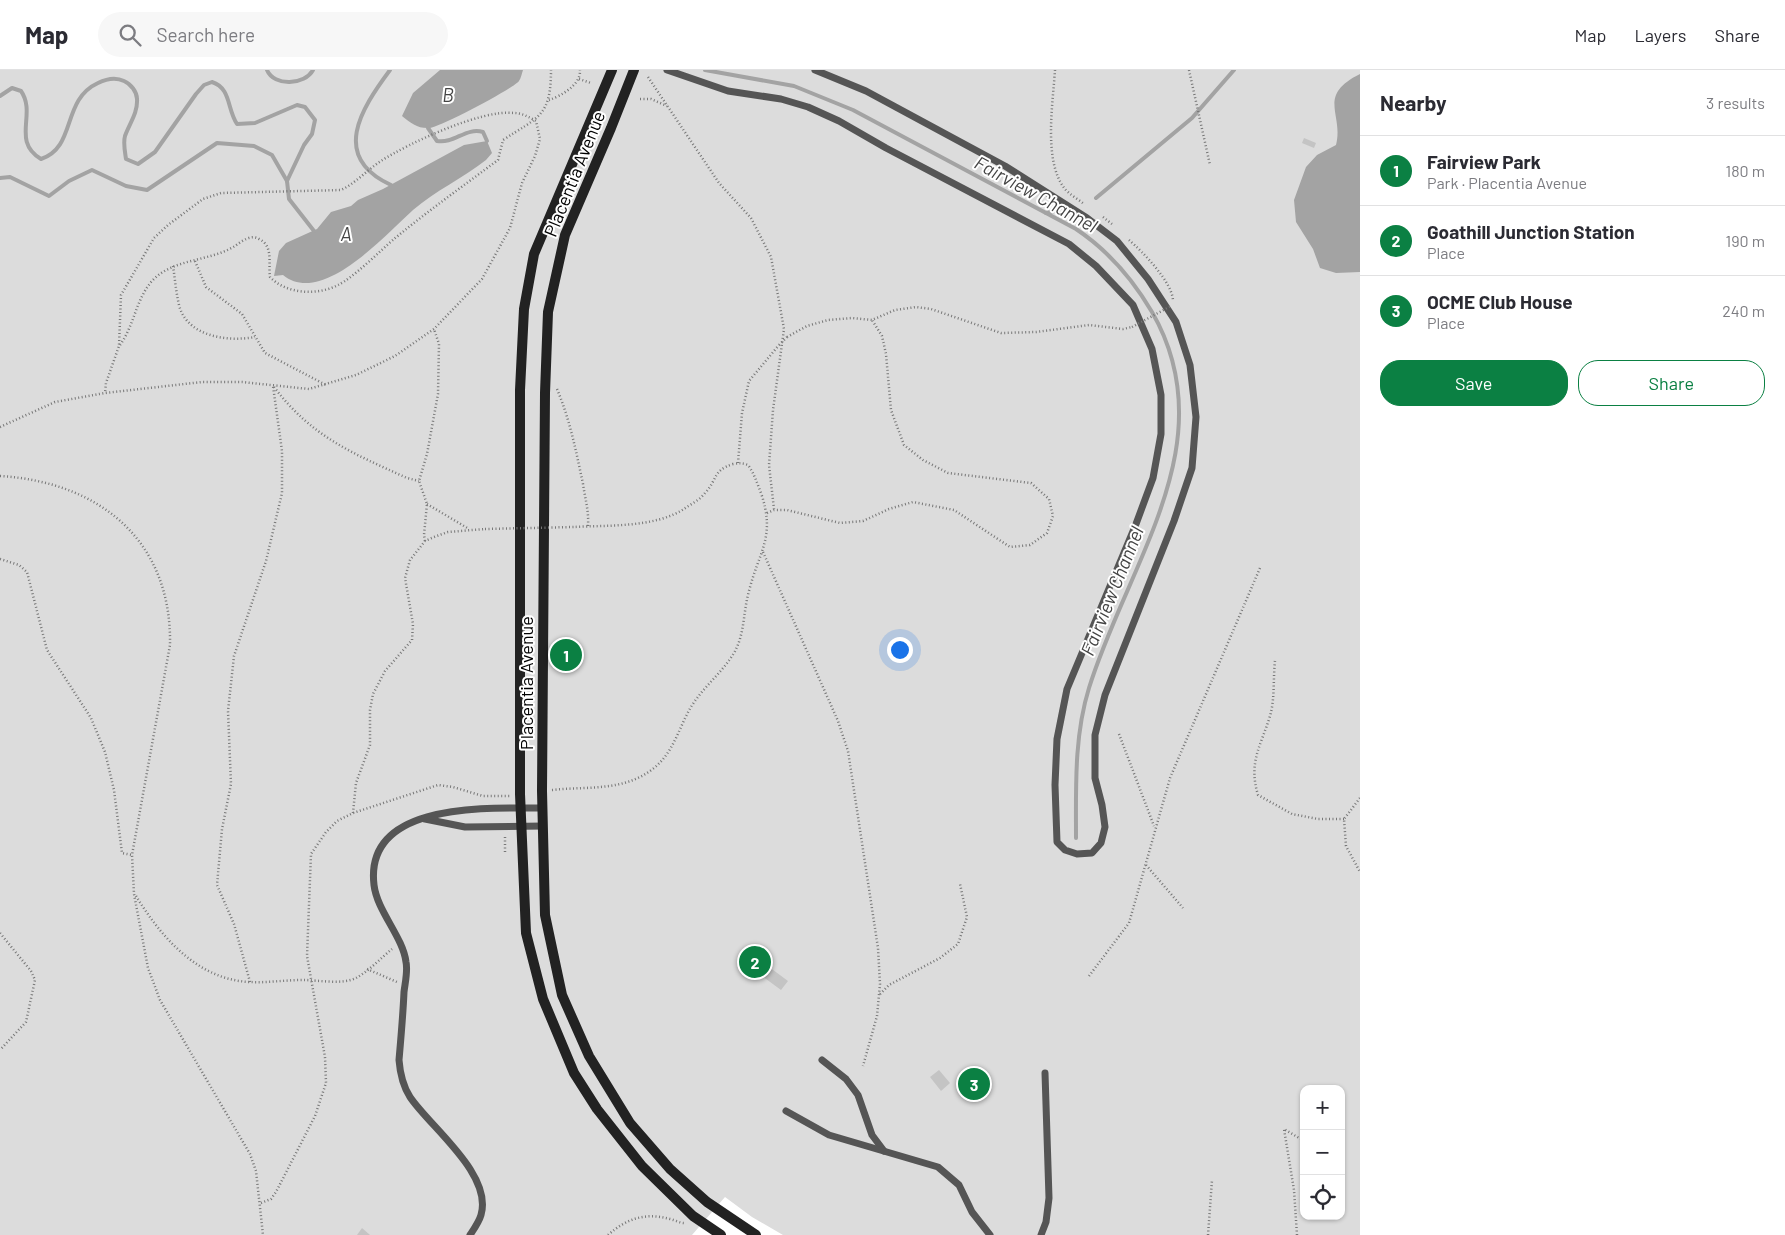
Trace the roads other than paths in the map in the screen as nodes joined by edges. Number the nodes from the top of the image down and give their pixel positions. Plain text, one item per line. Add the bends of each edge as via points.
1 (612, 70) edge
2 (634, 70) edge
3 (667, 70) edge
4 (815, 70) edge
5 (521, 808) junction
6 (543, 808) junction
7 (424, 819) junction
8 (521, 826) junction
9 (543, 826) junction
10 (822, 1060) dead end
11 (1045, 1073) dead end
12 (786, 1111) dead end
13 (884, 1151) junction
14 (470, 1235) edge
15 (721, 1235) edge
16 (756, 1235) edge
17 (990, 1235) edge
18 (1041, 1235) edge

1 - 5 main road, Placentia Avenue via 534,254 524,309 520,390
2 - 6 main road, Placentia Avenue via 565,235 548,312 544,393
3 - 4 lane via 728,91 781,99 808,107 839,121 1068,244 1096,266 1133,305 1152,348 1161,395 1161,434 1153,478 1067,689 1057,739 1057,842 1065,850 1077,854 1092,853 1101,844 1105,828 1095,778 1095,736 1105,695 1192,468 1195,408 1190,365 1176,322 1148,279 1117,241 1087,218 996,161 866,91
5 - 6 lane
5 - 7 lane via 462,809
5 - 8 main road, Placentia Avenue
6 - 9 main road, Placentia Avenue
7 - 8 lane via 465,828
7 - 14 lane via 403,826 388,837 374,867 374,886 406,962 400,1074 409,1095 472,1172 482,1198 482,1214
8 - 9 lane
8 - 15 main road, Placentia Avenue via 526,933 543,999 574,1072 597,1109 642,1166 693,1216
9 - 16 main road, Placentia Avenue via 543,888 551,951 562,995 589,1056 630,1123 670,1169 707,1202
10 - 13 lane via 846,1079 858,1095 872,1135
11 - 18 lane via 1049,1198
12 - 13 lane via 829,1135
13 - 17 lane via 938,1167 948,1174 959,1185 972,1212

